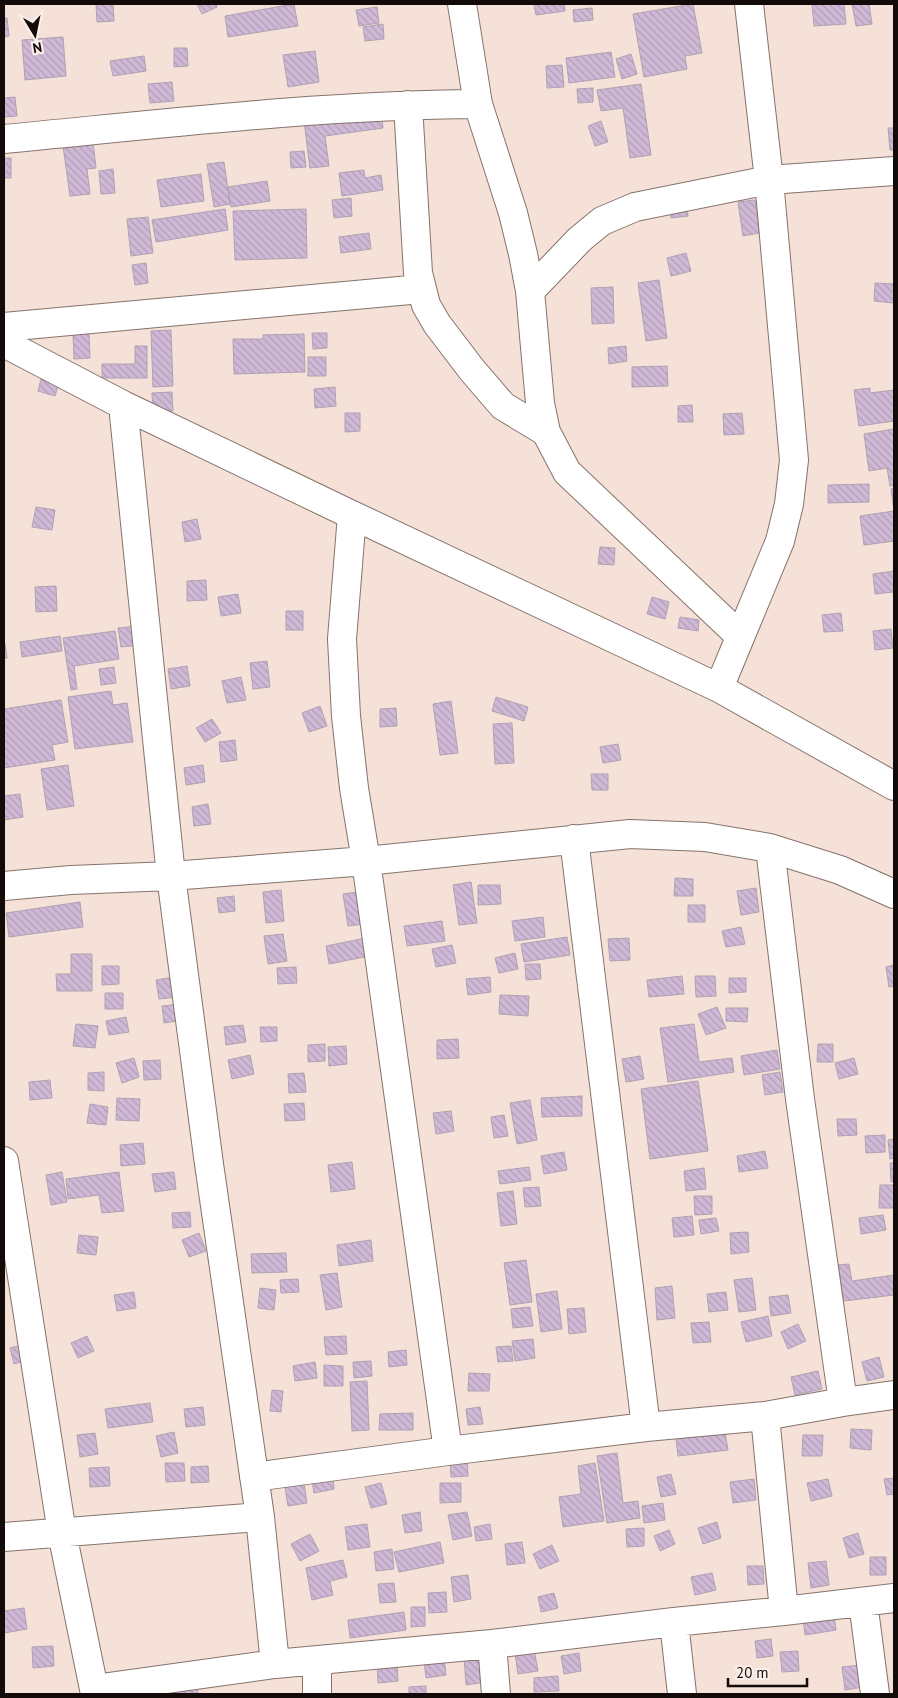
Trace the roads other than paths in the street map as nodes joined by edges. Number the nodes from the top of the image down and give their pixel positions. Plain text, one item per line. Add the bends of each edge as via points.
1 (462, 4) edge
2 (749, 4) edge
3 (478, 104) junction
4 (408, 105) junction
5 (4, 139) edge
6 (894, 171) edge
7 (769, 180) junction
8 (421, 289) junction
9 (530, 291) junction
10 (4, 327) edge
11 (4, 343) edge
12 (124, 405) junction
13 (546, 432) junction
14 (352, 515) junction
15 (740, 636) junction
16 (719, 688) junction
17 (894, 786) edge
18 (574, 839) junction
19 (770, 848) junction
20 (366, 861) junction
21 (171, 876) junction
22 (4, 886) edge
23 (894, 894) edge
24 (4, 1161) edge
25 (894, 1395) edge
26 (843, 1402) junction
27 (765, 1416) junction
28 (646, 1428) junction
29 (448, 1451) junction
30 (254, 1477) junction
31 (260, 1517) junction
32 (62, 1533) junction
33 (4, 1537) edge
34 (894, 1598) edge
35 (863, 1602) junction
36 (784, 1611) junction
37 (674, 1622) junction
38 (492, 1644) junction
39 (316, 1661) junction
40 (275, 1664) junction
41 (95, 1691) edge
42 (318, 1694) edge
43 (496, 1694) edge
44 (682, 1694) edge
45 (875, 1694) edge

1 - 3 street
2 - 7 street
3 - 4 street
3 - 9 street via 513,213
4 - 5 street
4 - 8 street
6 - 7 street
7 - 9 street via 636,207 602,220 580,238
7 - 15 street via 794,460 789,504 780,541
8 - 10 street
8 - 13 street via 437,324 502,406
9 - 13 street via 540,403
11 - 12 street
12 - 14 street
12 - 21 street
13 - 15 street via 567,472
14 - 16 street
14 - 20 street via 343,648 346,716
15 - 16 street
16 - 17 street
18 - 19 street via 630,834 705,837
18 - 20 street
18 - 28 street
19 - 23 street via 840,870
19 - 26 street via 800,1100
20 - 21 street
20 - 29 street
21 - 22 street
21 - 30 street
24 - 32 street
25 - 26 street
26 - 27 street
27 - 28 street
27 - 36 street
28 - 29 street
29 - 30 street
30 - 31 street
31 - 32 street
31 - 40 street
32 - 33 street
32 - 41 street
34 - 35 street
35 - 36 street
35 - 45 street
36 - 37 street
37 - 38 street
37 - 44 street
38 - 39 street
38 - 43 street
39 - 40 street
39 - 42 street
40 - 41 street

